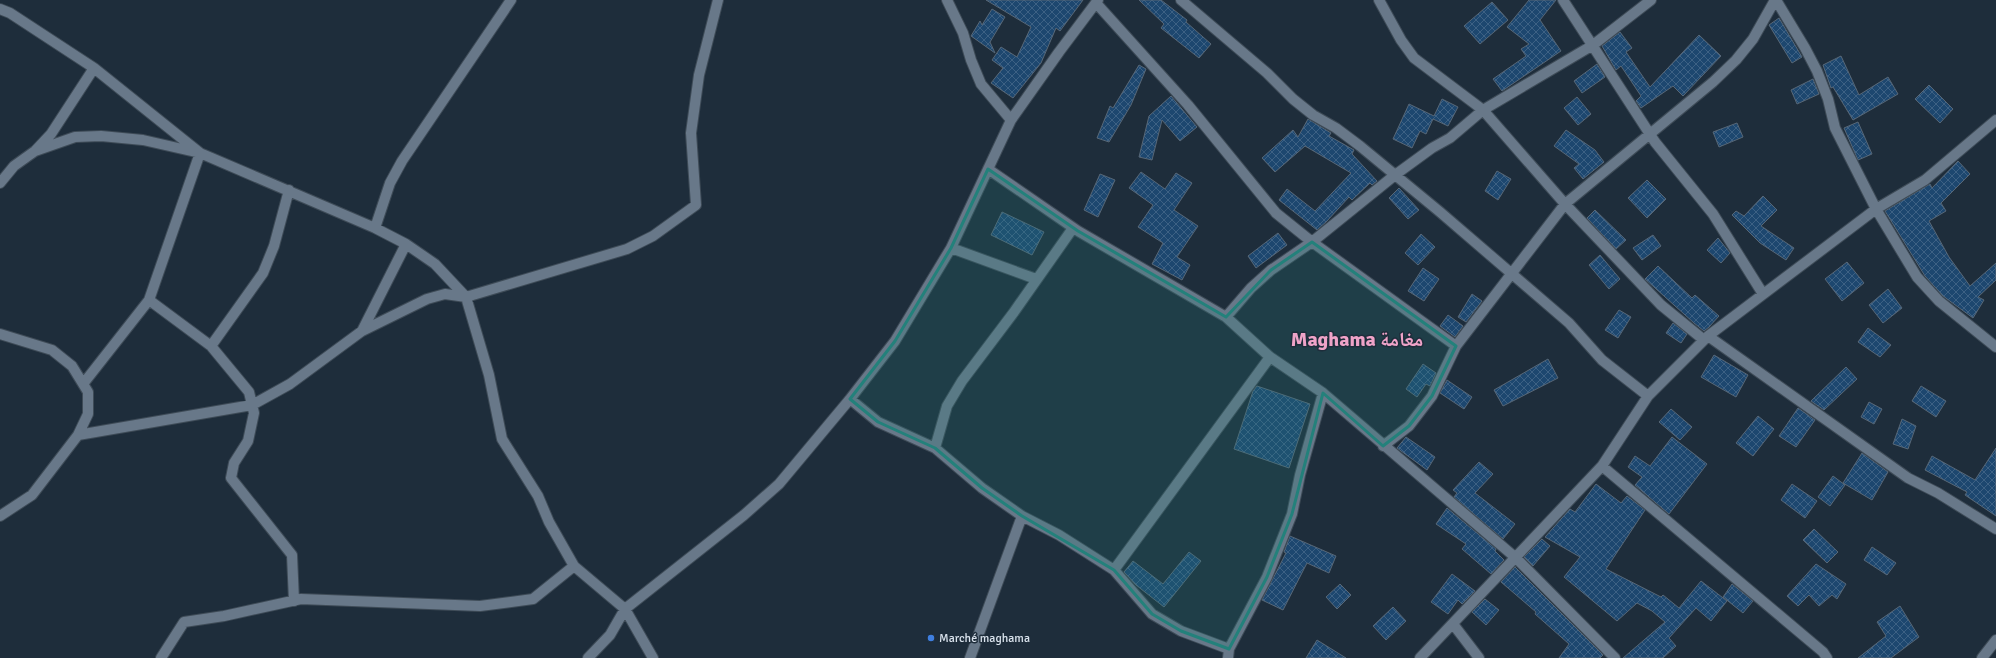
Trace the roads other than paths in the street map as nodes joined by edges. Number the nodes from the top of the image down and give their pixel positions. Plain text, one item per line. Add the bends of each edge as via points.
1 (511, 0) edge
2 (718, 0) edge
3 (947, 0) edge
4 (1181, 0) edge
5 (1380, 0) edge
6 (1563, 0) edge
7 (1651, 0) edge
8 (1775, 0) edge
9 (1097, 2) edge
10 (0, 9) edge
11 (1593, 45) junction
12 (94, 68) junction
13 (1483, 110) junction
14 (1011, 120) junction
15 (1996, 120) edge
16 (1650, 135) junction
17 (35, 151) junction
18 (200, 153) junction
19 (988, 169) junction
20 (1395, 175) junction
21 (0, 183) edge
22 (289, 190) junction
23 (1565, 204) junction
24 (1876, 209) junction
25 (374, 228) junction
26 (1073, 228) junction
27 (1312, 242) junction
28 (406, 244) junction
29 (951, 248) junction
30 (1512, 275) junction
31 (1036, 279) junction
32 (1763, 294) junction
33 (466, 297) junction
34 (149, 300) junction
35 (1226, 317) junction
36 (362, 331) junction
37 (0, 334) edge
38 (1706, 338) junction
39 (212, 346) junction
40 (1456, 346) junction
41 (1996, 347) edge
42 (1270, 357) junction
43 (83, 384) junction
44 (1323, 393) junction
45 (1648, 396) junction
46 (850, 398) junction
47 (252, 405) junction
48 (78, 435) junction
49 (1383, 446) junction
50 (935, 448) junction
51 (1602, 466) junction
52 (0, 516) edge
53 (1022, 516) junction
54 (1996, 529) edge
55 (1516, 558) junction
56 (574, 566) junction
57 (1114, 570) junction
58 (294, 601) junction
59 (625, 609) junction
60 (1453, 624) junction
61 (1996, 640) edge
62 (1228, 653) edge
63 (161, 658) edge
64 (588, 658) edge
65 (653, 658) edge
66 (970, 658) edge
67 (1420, 658) edge
68 (1479, 658) edge
69 (1615, 658) edge
70 (1827, 658) edge
71 (1982, 658) edge

1 - 25 street via 402,161 390,183
2 - 33 street via 699,75 691,133 696,205 653,236 626,249
3 - 14 street via 963,33 970,60 981,84
4 - 20 street via 1267,73 1293,99 1313,115 1336,128
5 - 13 street via 1401,40 1414,58
6 - 11 street
7 - 11 street
8 - 16 street via 1753,39 1736,60
8 - 24 street via 1817,71 1828,99 1835,128
9 - 14 street via 1058,52
9 - 27 street via 1188,105 1276,213
10 - 12 street
11 - 13 street
11 - 16 street
12 - 17 street via 51,134
12 - 18 street
13 - 20 street via 1450,138
13 - 23 street
14 - 19 street
15 - 24 street via 1925,180
16 - 23 street
16 - 32 street via 1713,214
17 - 18 street via 75,137 101,136 142,140
17 - 21 street via 14,166
18 - 22 street
18 - 34 street
19 - 26 street
19 - 29 street
20 - 27 street
20 - 30 street
22 - 25 street
22 - 39 street via 274,246 263,272
23 - 30 street
23 - 38 street via 1661,305
24 - 32 street
24 - 41 street via 1917,277 1939,301
25 - 28 street
26 - 31 street
26 - 35 street
27 - 35 street via 1271,270
27 - 40 street
28 - 33 street via 435,264
28 - 36 street
29 - 31 street
29 - 46 street via 895,341
30 - 40 street
30 - 45 street via 1569,323 1602,360
31 - 50 street via 962,381 947,406
32 - 38 street
33 - 36 street via 445,294 427,299
33 - 56 street via 489,375 502,439 538,496 549,522
34 - 39 street
34 - 43 street
35 - 42 street
36 - 47 street via 290,384
37 - 43 street via 52,350 72,366
38 - 45 street
38 - 54 street via 1908,478 1938,493
39 - 47 street via 249,392
40 - 49 street via 1432,396 1409,426
42 - 44 street
42 - 57 street
43 - 48 street via 88,392 88,414
44 - 49 street
44 - 62 street via 1292,514 1267,577
45 - 51 street
46 - 50 street via 878,422
46 - 59 street via 779,484 744,515
47 - 48 street
47 - 58 street via 254,413 248,441 234,463 231,478 292,555
48 - 52 street via 32,496
49 - 55 street
50 - 53 street via 982,488
51 - 55 street
51 - 70 street
53 - 57 street via 1059,535
53 - 66 street
55 - 60 street
55 - 69 street
56 - 58 street via 533,599 480,606 301,599
56 - 59 street
57 - 62 street via 1152,614
58 - 63 street via 184,622
59 - 64 street via 610,635
59 - 65 street
60 - 67 street
60 - 68 street
61 - 71 street

